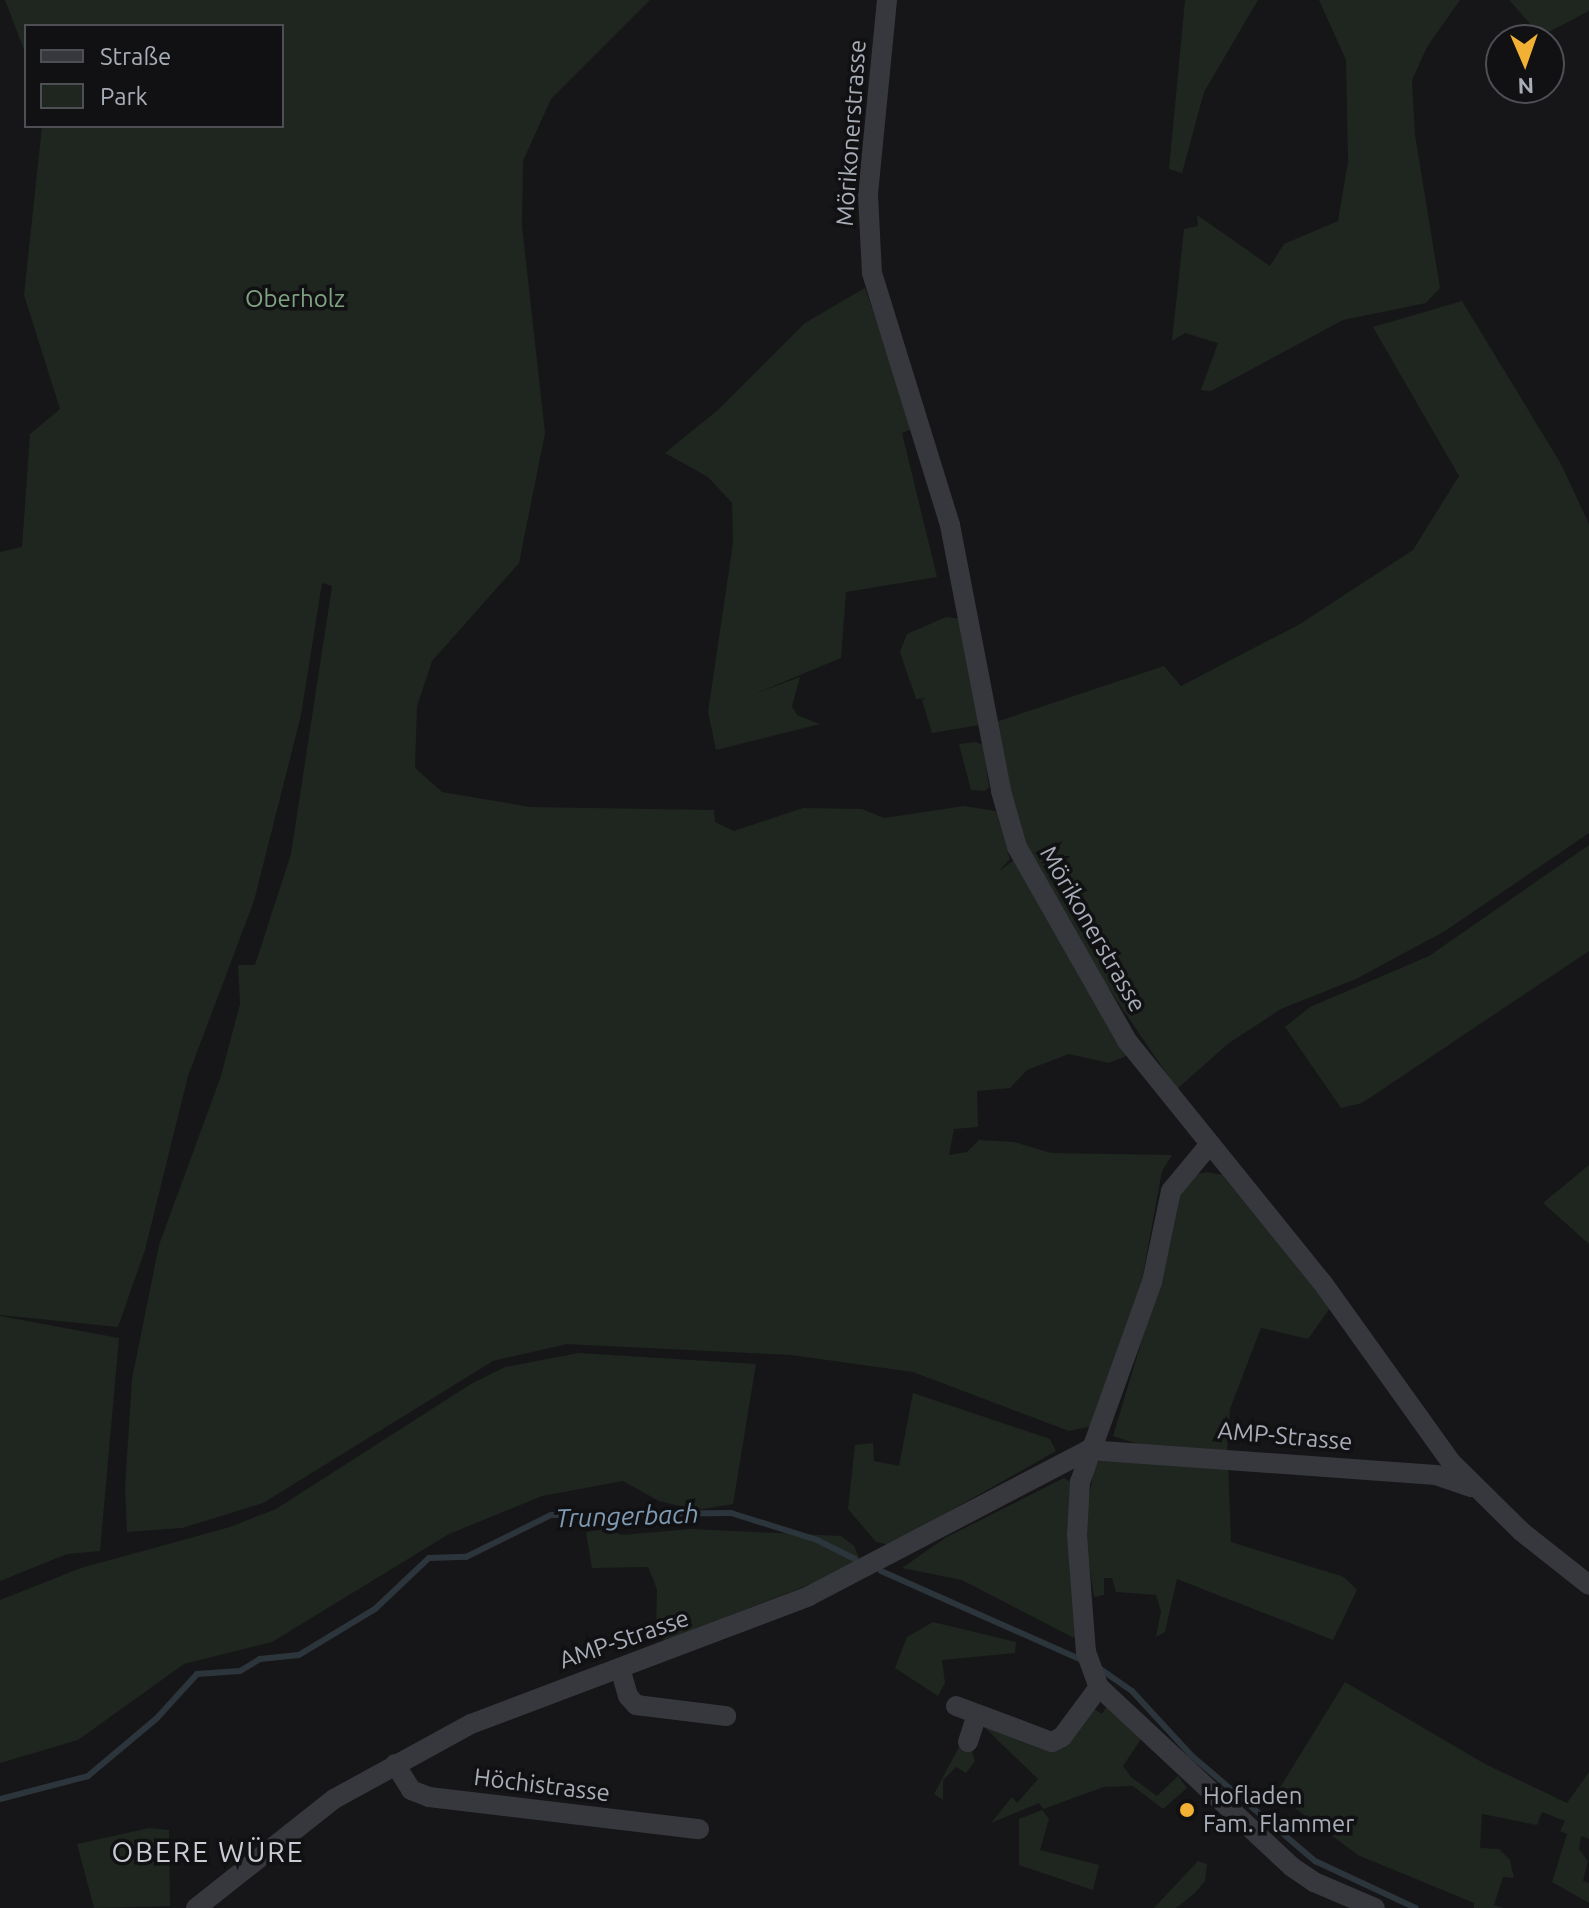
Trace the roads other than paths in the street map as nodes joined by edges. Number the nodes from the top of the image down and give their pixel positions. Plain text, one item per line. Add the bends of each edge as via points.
1 (887, 0) edge
2 (1210, 1144) junction
3 (1088, 1450) junction
4 (1475, 1489) junction
5 (1589, 1585) edge
6 (620, 1668) junction
7 (1095, 1682) junction
8 (956, 1706) dead end
9 (977, 1715) junction
10 (726, 1716) dead end
11 (968, 1742) dead end
12 (395, 1764) junction
13 (699, 1829) dead end
14 (196, 1908) edge
15 (1375, 1908) edge

1 - 2 street, Mörikonerstrasse via 868,195 872,273 950,525 1006,814 1041,897 1128,1042
2 - 3 street via 1171,1191 1152,1282 1103,1429
2 - 4 street, Mörikonerstrasse via 1322,1282
3 - 4 street, AMP-Strasse via 1436,1475
3 - 6 street, AMP-Strasse via 809,1596
3 - 7 street via 1077,1535 1086,1652
4 - 5 street, Mörikonerstrasse
6 - 10 street via 636,1705
6 - 12 street, AMP-Strasse via 471,1724
7 - 9 street via 1056,1741
7 - 15 street via 1302,1875
8 - 9 street
9 - 11 street
12 - 13 street, Höchistrasse via 411,1790 429,1797
12 - 14 street, AMP-Strasse via 334,1799

